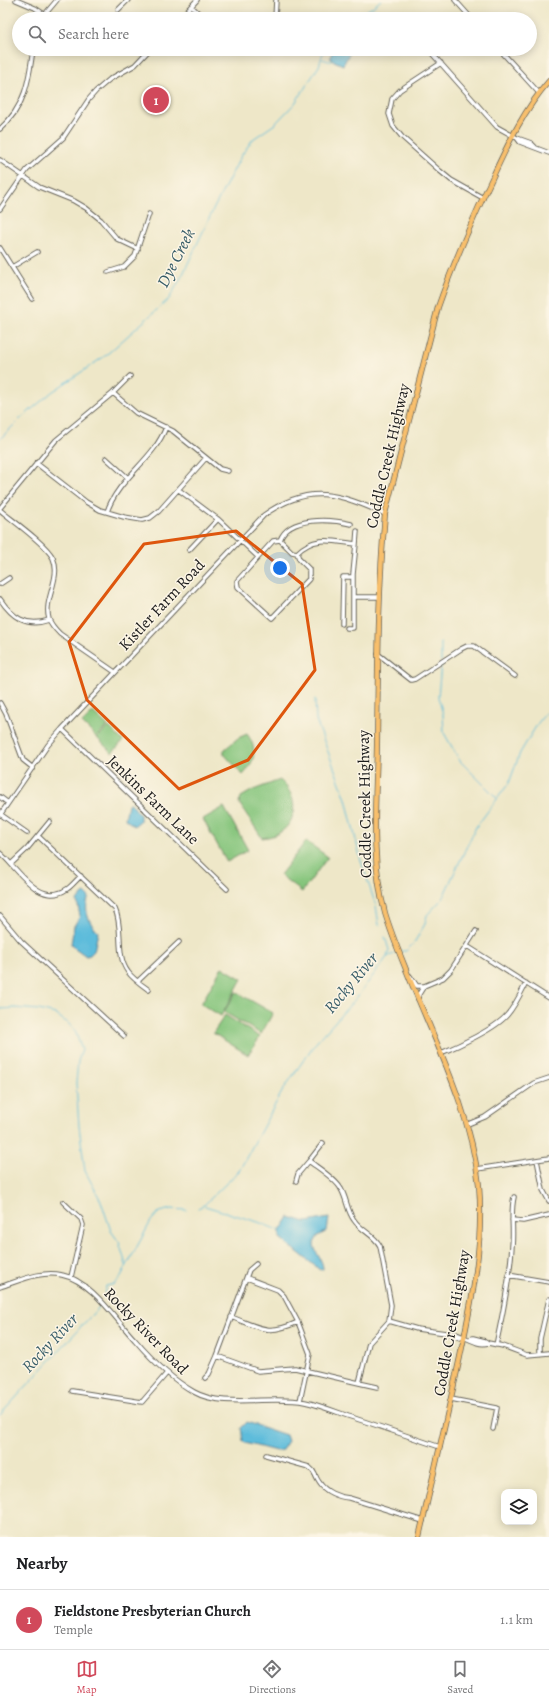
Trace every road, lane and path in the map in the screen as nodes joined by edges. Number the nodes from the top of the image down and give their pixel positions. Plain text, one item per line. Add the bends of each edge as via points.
1 (16, 0) edge
2 (57, 0) edge
3 (128, 0) edge
4 (196, 0) edge
5 (276, 0) edge
6 (456, 0) edge
7 (191, 6) junction
8 (118, 10) dead end
9 (41, 12) edge
10 (46, 12) edge
11 (185, 12) edge
12 (197, 12) edge
13 (275, 12) edge
14 (466, 12) edge
15 (32, 56) edge
16 (143, 56) edge
17 (434, 56) edge
18 (505, 56) edge
19 (441, 64) junction
20 (549, 81) edge
21 (538, 93) junction
22 (0, 129) edge
23 (512, 135) junction
24 (549, 153) edge
25 (0, 160) edge
26 (23, 176) junction
27 (483, 198) junction
28 (0, 209) edge
29 (149, 214) dead end
30 (0, 248) edge
31 (138, 248) junction
32 (37, 252) dead end
33 (12, 267) junction
34 (108, 272) dead end
35 (32, 299) dead end
36 (130, 376) dead end
37 (114, 393) junction
38 (166, 427) junction
39 (106, 458) dead end
40 (206, 458) junction
41 (36, 463) junction
42 (228, 471) dead end
43 (128, 478) junction
44 (179, 490) junction
45 (0, 509) edge
46 (107, 512) junction
47 (385, 514) junction
48 (218, 520) junction
49 (351, 524) dead end
50 (357, 531) dead end
51 (240, 540) junction
52 (280, 540) junction
53 (356, 544) junction
54 (189, 550) dead end
55 (297, 553) junction
56 (258, 557) junction
57 (353, 577) junction
58 (9, 578) dead end
59 (0, 584) edge
60 (353, 597) junction
61 (379, 597) junction
62 (0, 599) edge
63 (49, 620) junction
64 (342, 624) dead end
65 (347, 628) dead end
66 (378, 654) junction
67 (115, 672) junction
68 (515, 676) dead end
69 (0, 703) edge
70 (62, 728) junction
71 (33, 768) junction
72 (0, 797) edge
73 (8, 803) junction
74 (0, 814) edge
75 (50, 821) dead end
76 (27, 833) dead end
77 (38, 836) junction
78 (0, 853) edge
79 (12, 863) junction
80 (81, 876) junction
81 (228, 889) dead end
82 (0, 916) edge
83 (476, 931) dead end
84 (179, 942) dead end
85 (467, 946) junction
86 (408, 975) junction
87 (138, 981) junction
88 (526, 983) junction
89 (424, 986) junction
90 (149, 990) dead end
91 (549, 998) edge
92 (418, 1000) junction
93 (124, 1036) dead end
94 (440, 1053) junction
95 (549, 1078) edge
96 (468, 1124) junction
97 (322, 1143) dead end
98 (549, 1158) edge
99 (309, 1160) junction
100 (537, 1160) junction
101 (477, 1169) junction
102 (296, 1181) dead end
103 (514, 1197) dead end
104 (549, 1201) edge
105 (63, 1202) dead end
106 (549, 1215) edge
107 (512, 1220) junction
108 (256, 1264) dead end
109 (508, 1275) junction
110 (70, 1277) junction
111 (247, 1278) junction
112 (549, 1282) edge
113 (0, 1287) edge
114 (549, 1299) edge
115 (231, 1317) junction
116 (389, 1321) junction
117 (298, 1322) junction
118 (463, 1337) junction
119 (496, 1345) junction
120 (549, 1353) edge
121 (540, 1354) junction
122 (217, 1356) junction
123 (307, 1371) junction
124 (167, 1373) junction
125 (205, 1378) dead end
126 (359, 1383) junction
127 (378, 1387) dead end
128 (72, 1391) dead end
129 (451, 1399) junction
130 (300, 1401) junction
131 (493, 1429) dead end
132 (440, 1447) junction
133 (266, 1455) dead end
134 (423, 1521) junction
135 (419, 1537) edge

1 - 9 street
2 - 10 street
3 - 8 street
4 - 7 street
5 - 13 street
6 - 14 street
7 - 11 street
7 - 12 street
15 - 22 street via 23,98 16,112
16 - 26 street via 135,65 110,79 96,91 63,138
17 - 19 street
18 - 21 street
19 - 23 street via 487,117
19 - 27 street via 400,90 392,99 389,114 393,126 402,137 440,171
20 - 21 main road, Coddle Creek Highway
21 - 23 main road, Coddle Creek Highway
23 - 24 street
23 - 27 main road, Coddle Creek Highway
25 - 26 street
26 - 28 street
26 - 31 street via 39,187 86,208 101,220 117,239
27 - 47 main road, Coddle Creek Highway via 449,275 438,307
29 - 31 street
30 - 33 street
31 - 34 street via 135,256 124,267
32 - 33 street
33 - 35 street
36 - 37 street
37 - 38 street via 136,413
37 - 41 street via 56,440
38 - 40 street
38 - 43 street via 156,447
39 - 43 street
40 - 42 street via 220,469
40 - 44 street
41 - 45 street
41 - 46 street via 86,502
43 - 46 street via 113,497
44 - 46 street via 150,518 142,520
44 - 48 street
45 - 63 street via 42,545 53,558 55,574 48,610
47 - 51 street, Kistler Farm Road via 329,494 301,496 264,515
47 - 61 main road, Coddle Creek Highway
48 - 51 street
48 - 54 street
49 - 52 street via 312,521 284,532
50 - 53 street
51 - 56 street
51 - 67 street, Kistler Farm Road
52 - 55 street via 292,552
52 - 56 street via 273,541
53 - 55 street via 315,541
53 - 57 street
55 - 56 street via 309,569 309,579 272,618 237,584 238,579
57 - 60 street
57 - 64 street via 342,577
58 - 59 street
60 - 61 street
60 - 65 street via 353,628
61 - 66 main road, Coddle Creek Highway
62 - 63 street via 18,619 33,622
63 - 67 street via 60,634
66 - 68 street via 411,680 461,649 474,646
66 - 86 main road, Coddle Creek Highway via 376,853 379,888 391,933
67 - 70 street, Kistler Farm Road
69 - 71 street via 23,760
70 - 71 street, Kistler Farm Road
70 - 81 street, Jenkins Farm Lane
71 - 73 street, Kistler Farm Road
72 - 73 street
73 - 74 street, Kistler Farm Road
74 - 76 street
75 - 77 street
77 - 79 street
77 - 80 street
78 - 79 street
79 - 80 street via 35,888 46,894 68,889
80 - 87 street via 115,909 123,961 128,973
82 - 93 street via 21,941
83 - 85 street
84 - 87 street
85 - 88 street
85 - 89 street via 448,974
86 - 89 street via 417,986
86 - 92 main road, Coddle Creek Highway
87 - 90 street
88 - 91 street
88 - 94 street via 508,1015 500,1022 455,1048
89 - 92 street
92 - 94 main road, Coddle Creek Highway
94 - 96 main road, Coddle Creek Highway
95 - 96 street via 534,1083 485,1117
96 - 101 main road, Coddle Creek Highway
97 - 99 street
98 - 100 street
99 - 102 street
99 - 116 street via 339,1185 354,1220 380,1246 391,1305
100 - 101 street
100 - 104 street via 543,1190
101 - 118 main road, Coddle Creek Highway via 480,1242 474,1294
103 - 107 street via 511,1208
105 - 110 street via 81,1219 83,1225
106 - 107 street via 523,1221
107 - 109 street
108 - 111 street via 249,1270
109 - 112 street
109 - 119 street
110 - 113 street, Rocky River Road via 48,1273
110 - 124 street, Rocky River Road via 93,1293
111 - 115 street
111 - 117 street via 281,1293
114 - 121 street via 540,1338
115 - 117 street via 268,1330
115 - 122 street
116 - 118 street
116 - 126 street via 369,1343
117 - 123 street via 310,1354
118 - 119 street
118 - 129 main road, Coddle Creek Highway
119 - 121 street via 527,1355
120 - 121 street
122 - 123 street via 258,1371 291,1368
122 - 125 street
123 - 126 street
123 - 130 street
124 - 128 street via 142,1402
124 - 130 street, Rocky River Road via 206,1397 237,1401
126 - 127 street
129 - 131 street via 496,1408
129 - 132 main road, Coddle Creek Highway
130 - 132 street, Rocky River Road
132 - 134 main road, Coddle Creek Highway
133 - 134 street via 309,1467 314,1470 324,1488 342,1497
134 - 135 main road, Coddle Creek Highway

